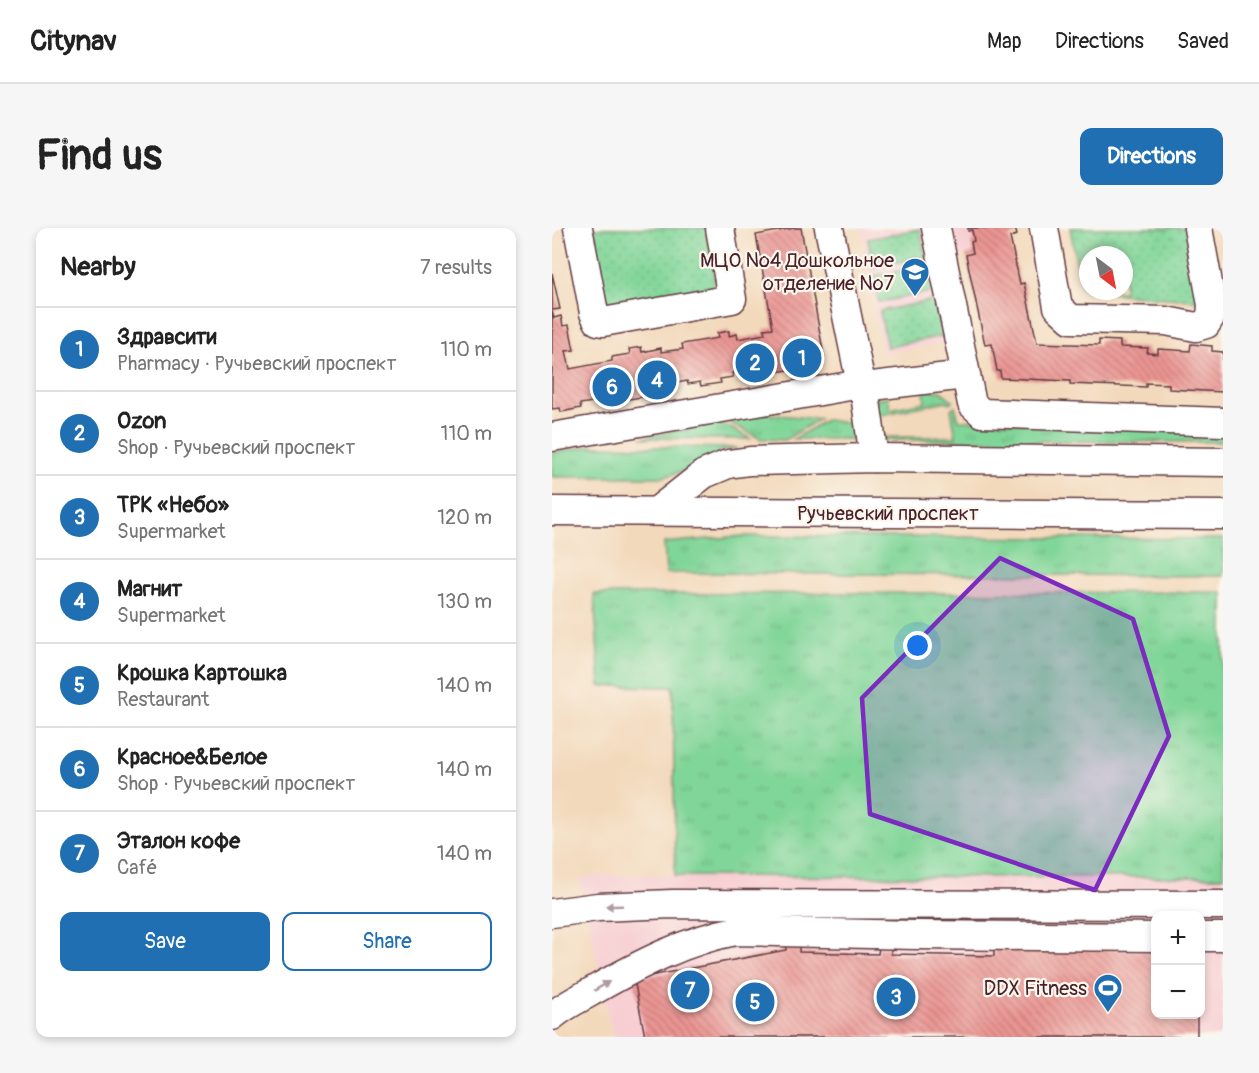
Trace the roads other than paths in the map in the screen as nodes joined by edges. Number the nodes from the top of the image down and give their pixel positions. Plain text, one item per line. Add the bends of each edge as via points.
1 (579, 228) edge
2 (720, 228) edge
3 (829, 228) edge
4 (936, 228) edge
5 (1044, 228) edge
6 (1198, 228) edge
7 (965, 375) junction
8 (862, 386) junction
9 (1223, 422) edge
10 (552, 437) edge
11 (874, 458) junction
12 (1223, 462) edge
13 (552, 510) edge
14 (657, 511) junction
15 (1223, 515) edge
16 (672, 904) junction
17 (823, 904) junction
18 (918, 904) junction
19 (1223, 905) edge
20 (552, 913) edge
21 (823, 933) junction
22 (917, 935) junction
23 (1151, 937) edge
24 (1205, 937) edge
25 (1223, 938) edge
26 (673, 949) junction
27 (552, 1016) edge

1 - 2 street via 594,314 603,322 732,299
3 - 8 street
4 - 7 street
5 - 6 street via 1058,307 1071,319 1166,321 1196,327 1206,324 1212,305
7 - 8 street
7 - 9 street via 972,404 981,413
8 - 10 street
8 - 11 street
11 - 12 street
11 - 14 street via 728,464 704,474
13 - 14 street, Ручьевский проспект
14 - 15 street, Ручьевский проспект
16 - 17 street
16 -> 20 street
16 - 26 street
17 - 18 street
17 - 21 street
18 - 19 street
18 - 22 street
21 - 22 street
21 - 26 street via 736,931
22 - 23 street
24 - 25 street
27 -> 26 street

